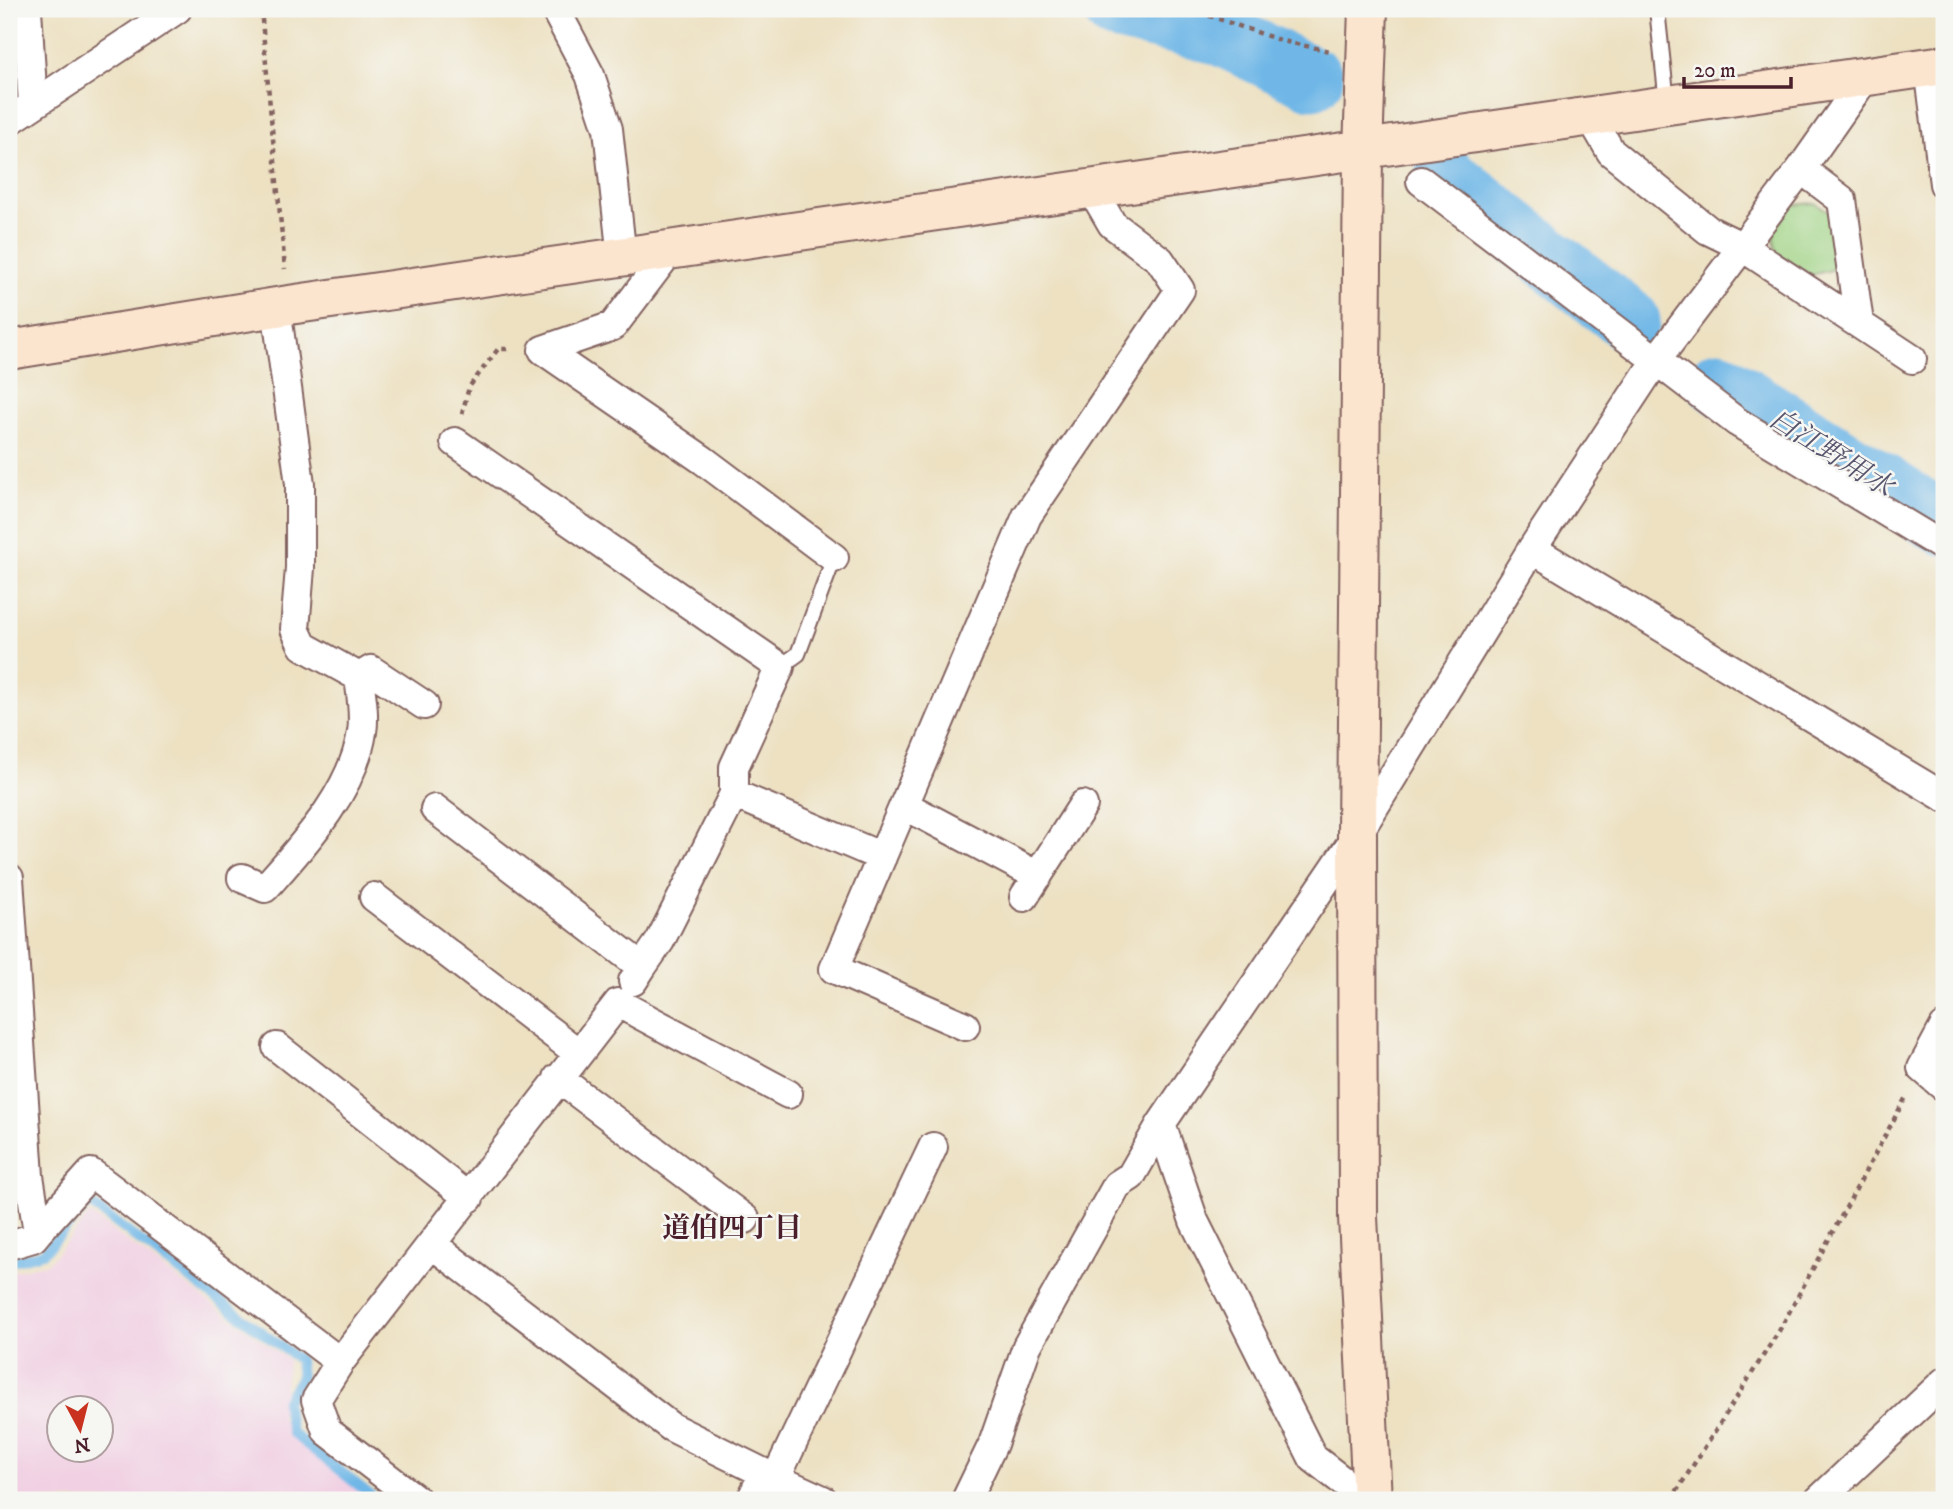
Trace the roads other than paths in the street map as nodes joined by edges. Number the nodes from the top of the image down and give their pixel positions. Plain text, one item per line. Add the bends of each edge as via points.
1 (27, 9) edge
2 (177, 9) edge
3 (555, 9) edge
4 (1368, 9) edge
5 (1657, 9) edge
6 (1936, 67) edge
7 (1867, 75) junction
8 (1667, 104) junction
9 (33, 105) junction
10 (1590, 117) junction
11 (9, 121) edge
12 (1363, 151) junction
13 (1801, 169) junction
14 (1421, 181) dead end
15 (1944, 184) edge
16 (1091, 188) junction
17 (1741, 246) junction
18 (669, 252) junction
19 (622, 258) junction
20 (283, 306) junction
21 (1859, 323) junction
22 (9, 350) edge
23 (1912, 359) dead end
24 (1654, 362) junction
25 (455, 442) road end
26 (1944, 547) edge
27 (1532, 549) junction
28 (834, 558) joint
29 (780, 667) junction
30 (359, 677) junction
31 (424, 705) dead end
32 (734, 794) junction
33 (1944, 797) edge
34 (1083, 805) dead end
35 (904, 806) junction
36 (435, 809) dead end
37 (1357, 835) junction
38 (882, 857) junction
39 (9, 878) edge
40 (242, 878) dead end
41 (374, 897) dead end
42 (642, 967) junction
43 (618, 1003) junction
44 (965, 1026) dead end
45 (1944, 1027) edge
46 (277, 1047) dead end
47 (578, 1052) junction
48 (558, 1078) junction
49 (1944, 1087) edge
50 (788, 1094) dead end
51 (1161, 1124) junction
52 (933, 1147) dead end
53 (469, 1198) junction
54 (745, 1219) dead end
55 (38, 1232) junction
56 (9, 1245) edge
57 (433, 1245) junction
58 (340, 1362) junction
59 (1944, 1382) edge
60 (770, 1476) junction
61 (417, 1500) edge
62 (751, 1500) edge
63 (823, 1500) edge
64 (966, 1500) edge
65 (1370, 1500) edge
66 (1819, 1500) edge

1 - 9 street
2 - 9 street
3 - 19 street via 590,75 608,129
4 - 12 street
5 - 8 lane
6 - 7 street
6 - 15 street
7 - 8 street
7 - 13 street
8 - 10 street
9 - 11 street
10 - 12 street
10 - 17 street via 1611,152 1708,230
12 - 16 street
12 - 37 street
13 - 17 street
13 - 21 street via 1842,200
14 - 24 street
16 - 18 street
16 - 35 street via 1112,224 1160,260 1180,290 1027,516
17 - 21 street
17 - 24 street
18 - 19 street
18 - 28 street via 613,326 542,351 703,460
19 - 20 street
20 - 22 street
20 - 30 street via 300,484 295,629 303,646
21 - 23 street
24 - 26 street via 1737,422
24 - 27 street
25 - 29 street
27 - 33 street
27 - 37 street
28 - 29 lane via 798,654
29 - 32 street via 734,767
30 - 31 street via 371,670
30 - 40 street via 362,732 342,786 265,888
32 - 38 street
32 - 42 street via 660,941
34 - 35 street via 1031,887
35 - 38 street
36 - 42 street
37 - 51 street
37 - 65 street via 1358,1217
38 - 44 street via 834,969
39 - 55 street via 29,1176
41 - 47 street
42 - 43 street
43 - 47 street
43 - 50 street
45 - 49 street via 1922,1068
46 - 53 street
47 - 48 street
48 - 53 street
48 - 54 street
51 - 64 street via 1131,1176 1117,1185 1027,1346 993,1444
51 - 65 street via 1194,1221 1313,1458
52 - 60 street
53 - 57 street
55 - 56 street
55 - 58 street via 91,1173
57 - 58 street
57 - 60 street via 671,1427
58 - 61 street via 316,1400 327,1431
59 - 66 street
60 - 62 street
60 - 63 street

